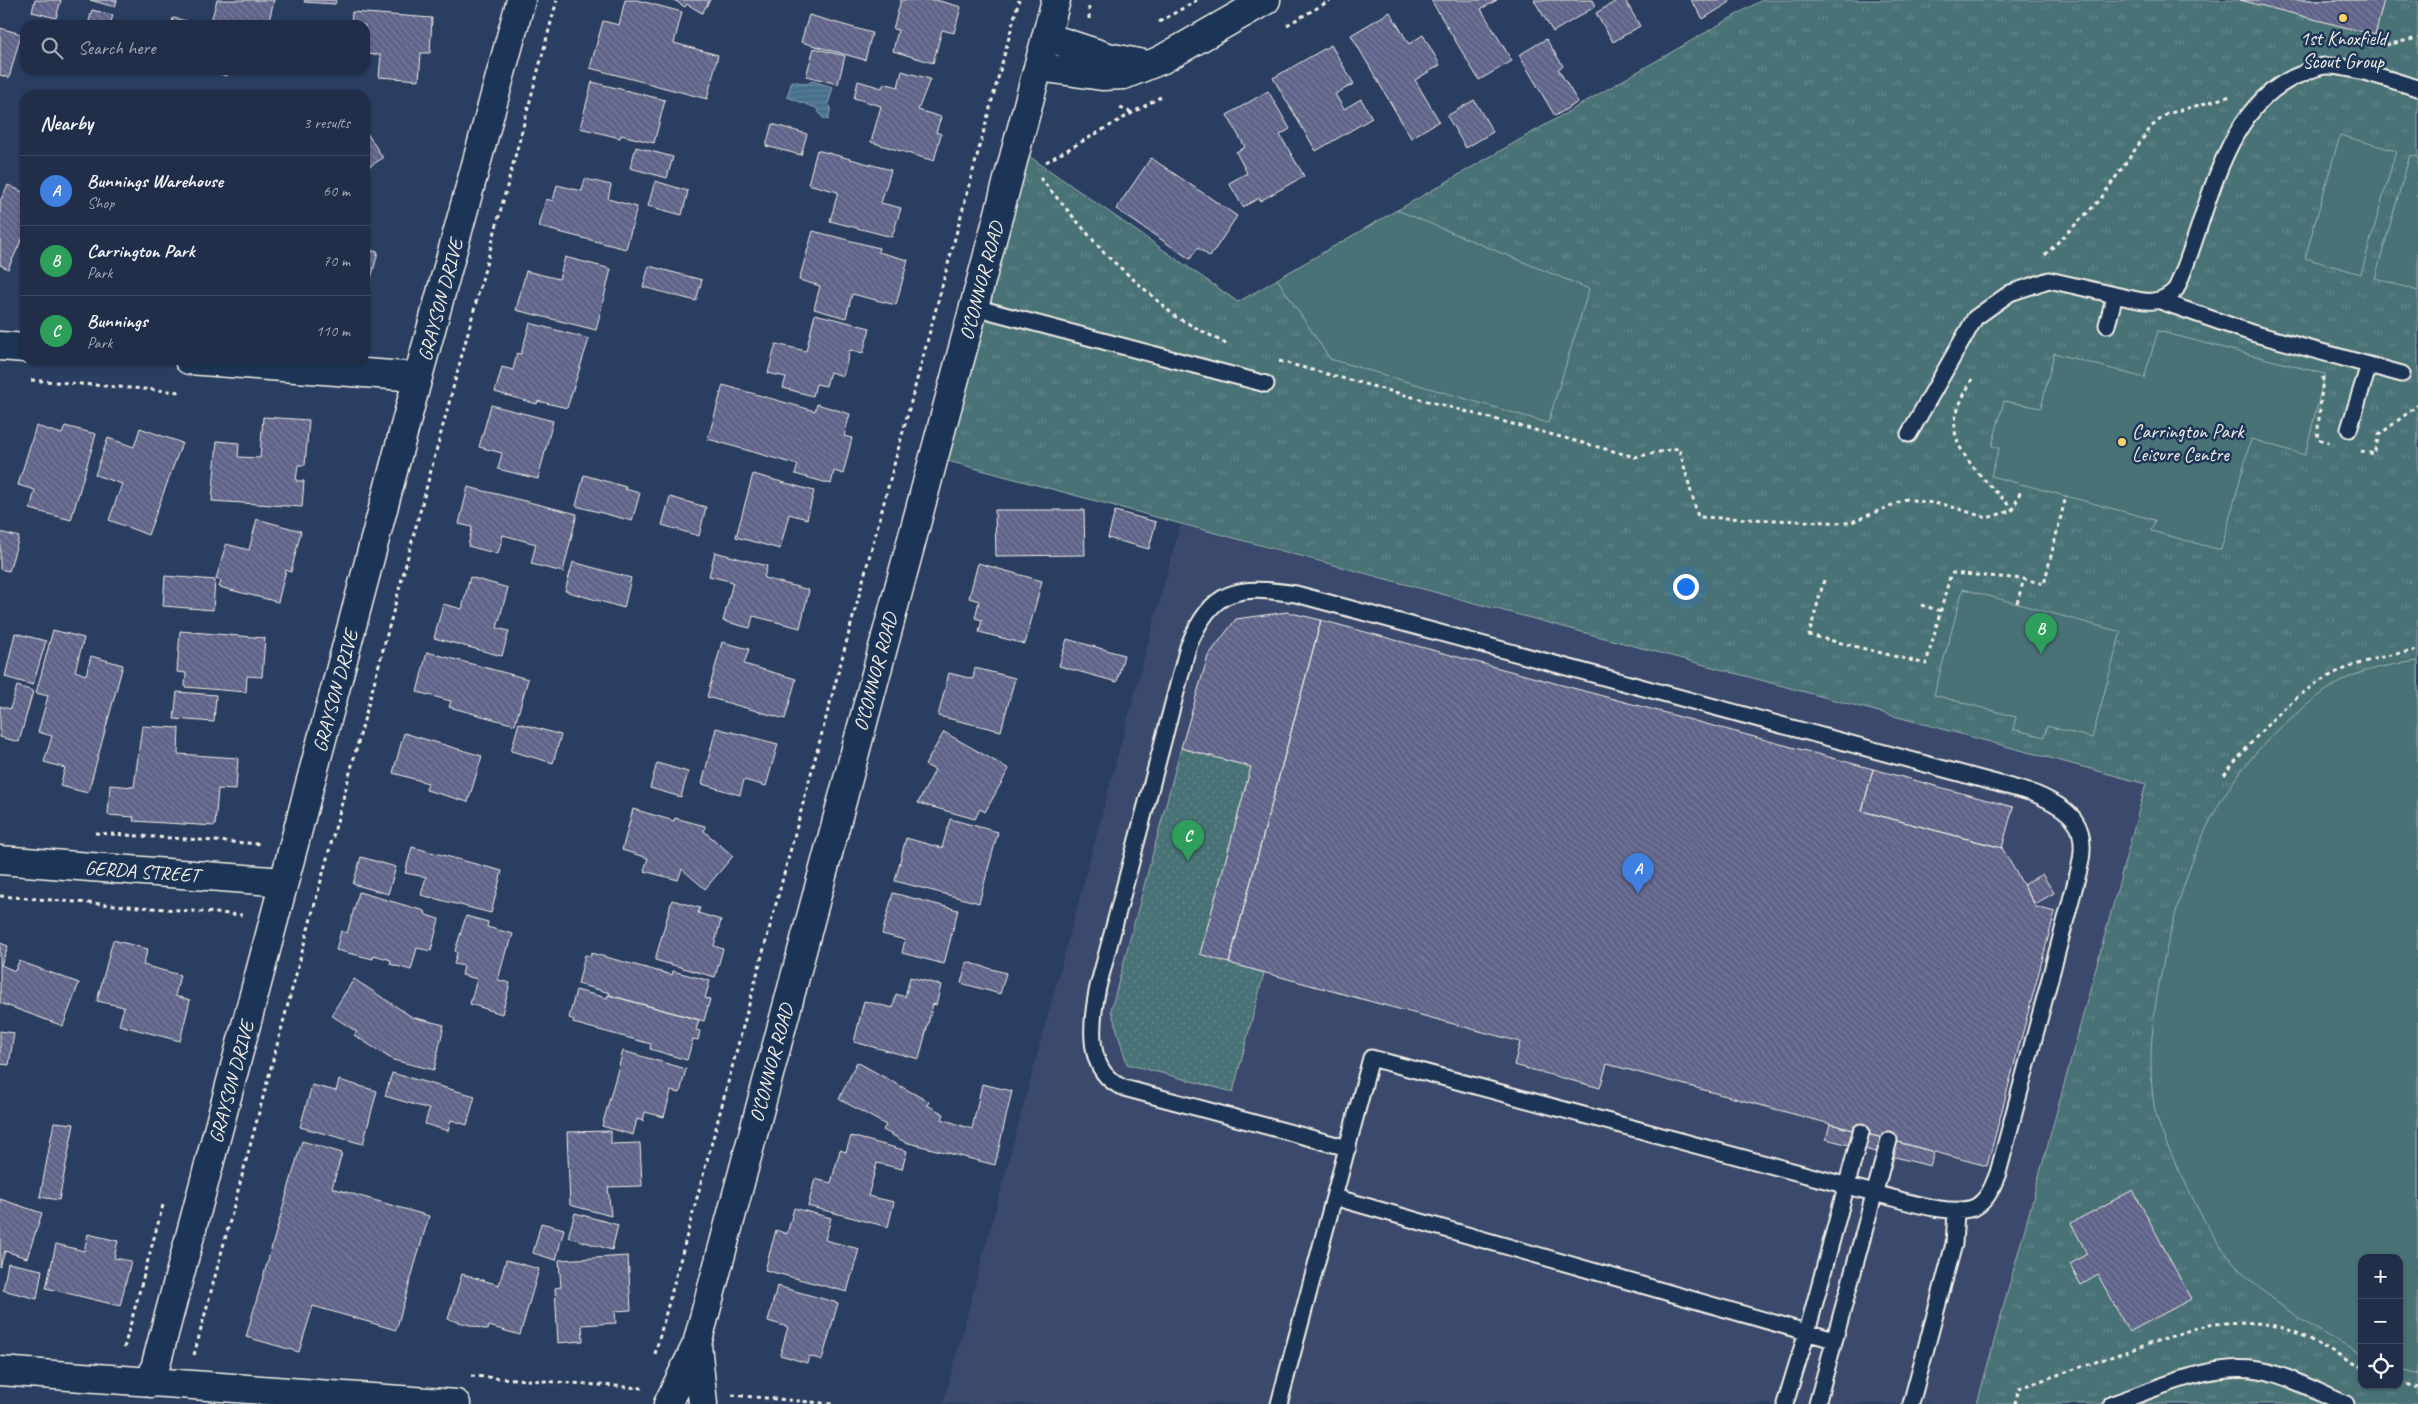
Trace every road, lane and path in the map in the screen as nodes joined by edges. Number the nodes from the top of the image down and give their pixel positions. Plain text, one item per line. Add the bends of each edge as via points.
1 (522, 0) edge
2 (557, 0) edge
3 (1019, 0) edge
4 (1056, 0) edge
5 (1089, 0) edge
6 (1197, 0) edge
7 (1266, 0) edge
8 (1156, 24) dead end
9 (1089, 27) dead end
10 (1046, 37) junction
11 (2418, 38) edge
12 (2365, 46) dead end
13 (1147, 65) junction
14 (1039, 66) junction
15 (2418, 88) edge
16 (2233, 96) dead end
17 (1040, 178) dead end
18 (2010, 293) junction
19 (2115, 295) junction
20 (2160, 301) junction
21 (974, 308) junction
22 (2106, 326) dead end
23 (0, 346) edge
24 (20, 348) edge
25 (1234, 349) dead end
26 (1271, 359) dead end
27 (256, 365) edge
28 (2369, 365) junction
29 (2324, 369) dead end
30 (1976, 371) dead end
31 (2402, 374) dead end
32 (418, 377) junction
33 (1266, 384) dead end
34 (2418, 405) edge
35 (2349, 429) dead end
36 (1908, 434) dead end
37 (2336, 444) dead end
38 (2355, 449) dead end
39 (2021, 490) dead end
40 (2066, 496) dead end
41 (2013, 510) junction
42 (2024, 579) junction
43 (1824, 580) dead end
44 (2018, 603) dead end
45 (1922, 605) dead end
46 (1941, 611) junction
47 (2418, 650) edge
48 (2224, 775) dead end
49 (93, 833) dead end
50 (261, 844) dead end
51 (0, 860) edge
52 (284, 882) junction
53 (0, 896) edge
54 (242, 915) dead end
55 (1860, 1132) dead end
56 (1889, 1140) dead end
57 (1348, 1148) junction
58 (1846, 1186) junction
59 (1874, 1193) junction
60 (1334, 1197) junction
61 (1956, 1212) junction
62 (1807, 1332) junction
63 (1834, 1340) junction
64 (697, 1344) junction
65 (194, 1355) dead end
66 (653, 1360) dead end
67 (2358, 1365) edge
68 (0, 1371) edge
69 (151, 1383) junction
70 (2403, 1383) edge
71 (2418, 1388) edge
72 (713, 1399) edge
73 (456, 1404) edge
74 (668, 1404) edge
75 (834, 1404) edge
76 (1279, 1404) edge
77 (1785, 1404) edge
78 (1817, 1404) edge
79 (1911, 1404) edge
80 (2015, 1404) edge
81 (2112, 1404) edge
82 (2346, 1404) edge

1 - 32 street, GRAYSON DRIVE
2 - 65 path
3 - 66 path
4 - 10 street, O'CONNOR ROAD
5 - 9 path
6 - 8 path
7 - 13 street via 1167,57
10 - 13 street via 1108,57
10 - 14 street, O'CONNOR ROAD
11 - 12 path
13 - 14 street via 1124,75 1102,76
14 - 21 street, O'CONNOR ROAD
15 - 20 lane via 2325,66 2293,76 2278,86 2245,118 2234,138 2181,279 2173,292
16 - 18 path via 2167,114 2151,127 2099,201
17 - 25 path via 1106,255 1169,311
18 - 19 lane via 2049,280
18 - 36 lane via 1975,318
19 - 20 lane via 2145,302
19 - 22 lane
20 - 28 lane via 2252,333
21 - 33 lane
21 - 64 street, O'CONNOR ROAD
23 - 24 street
26 - 41 path via 1635,457 1679,448 1698,518 1850,523 1906,499 1946,505 1988,518
27 - 32 street
28 - 31 lane
28 - 35 lane
29 - 37 path via 2317,439
30 - 41 path via 1958,407 1954,428 1957,444
32 - 52 street, GRAYSON DRIVE
34 - 38 path via 2379,435 2374,454
39 - 41 path
40 - 42 path via 2044,584
42 - 44 path
42 - 46 path via 1951,573
43 - 46 path via 1809,635 1926,664
45 - 46 path
47 - 48 path via 2346,668 2305,691 2269,723
49 - 50 path
51 - 52 street, GERDA STREET
52 - 69 street, GRAYSON DRIVE
53 - 54 path
55 - 58 lane
56 - 59 lane
57 - 58 lane via 1371,1058
57 - 60 lane
57 - 61 lane via 1124,1088 1109,1078 1098,1062 1091,1031 1093,1011 1150,786 1194,634 1205,612 1214,603 1225,596 1251,590 1302,596 2034,793 2061,806 2081,830 2084,841 2079,870 1992,1191 1977,1206
58 - 59 lane
58 - 62 lane
59 - 61 lane
59 - 63 lane
60 - 62 lane
60 - 76 lane
61 - 79 lane via 1954,1244
62 - 63 lane
62 - 77 lane
63 - 78 lane
64 - 72 street, O'CONNOR ROAD
64 - 74 street, O'CONNOR ROAD
67 - 80 path via 2296,1333 2251,1322 2223,1322 2199,1327 2019,1388
68 - 69 street
69 - 73 street
70 - 71 path
72 - 75 path
81 - 82 lane via 2216,1370 2241,1368 2276,1374

